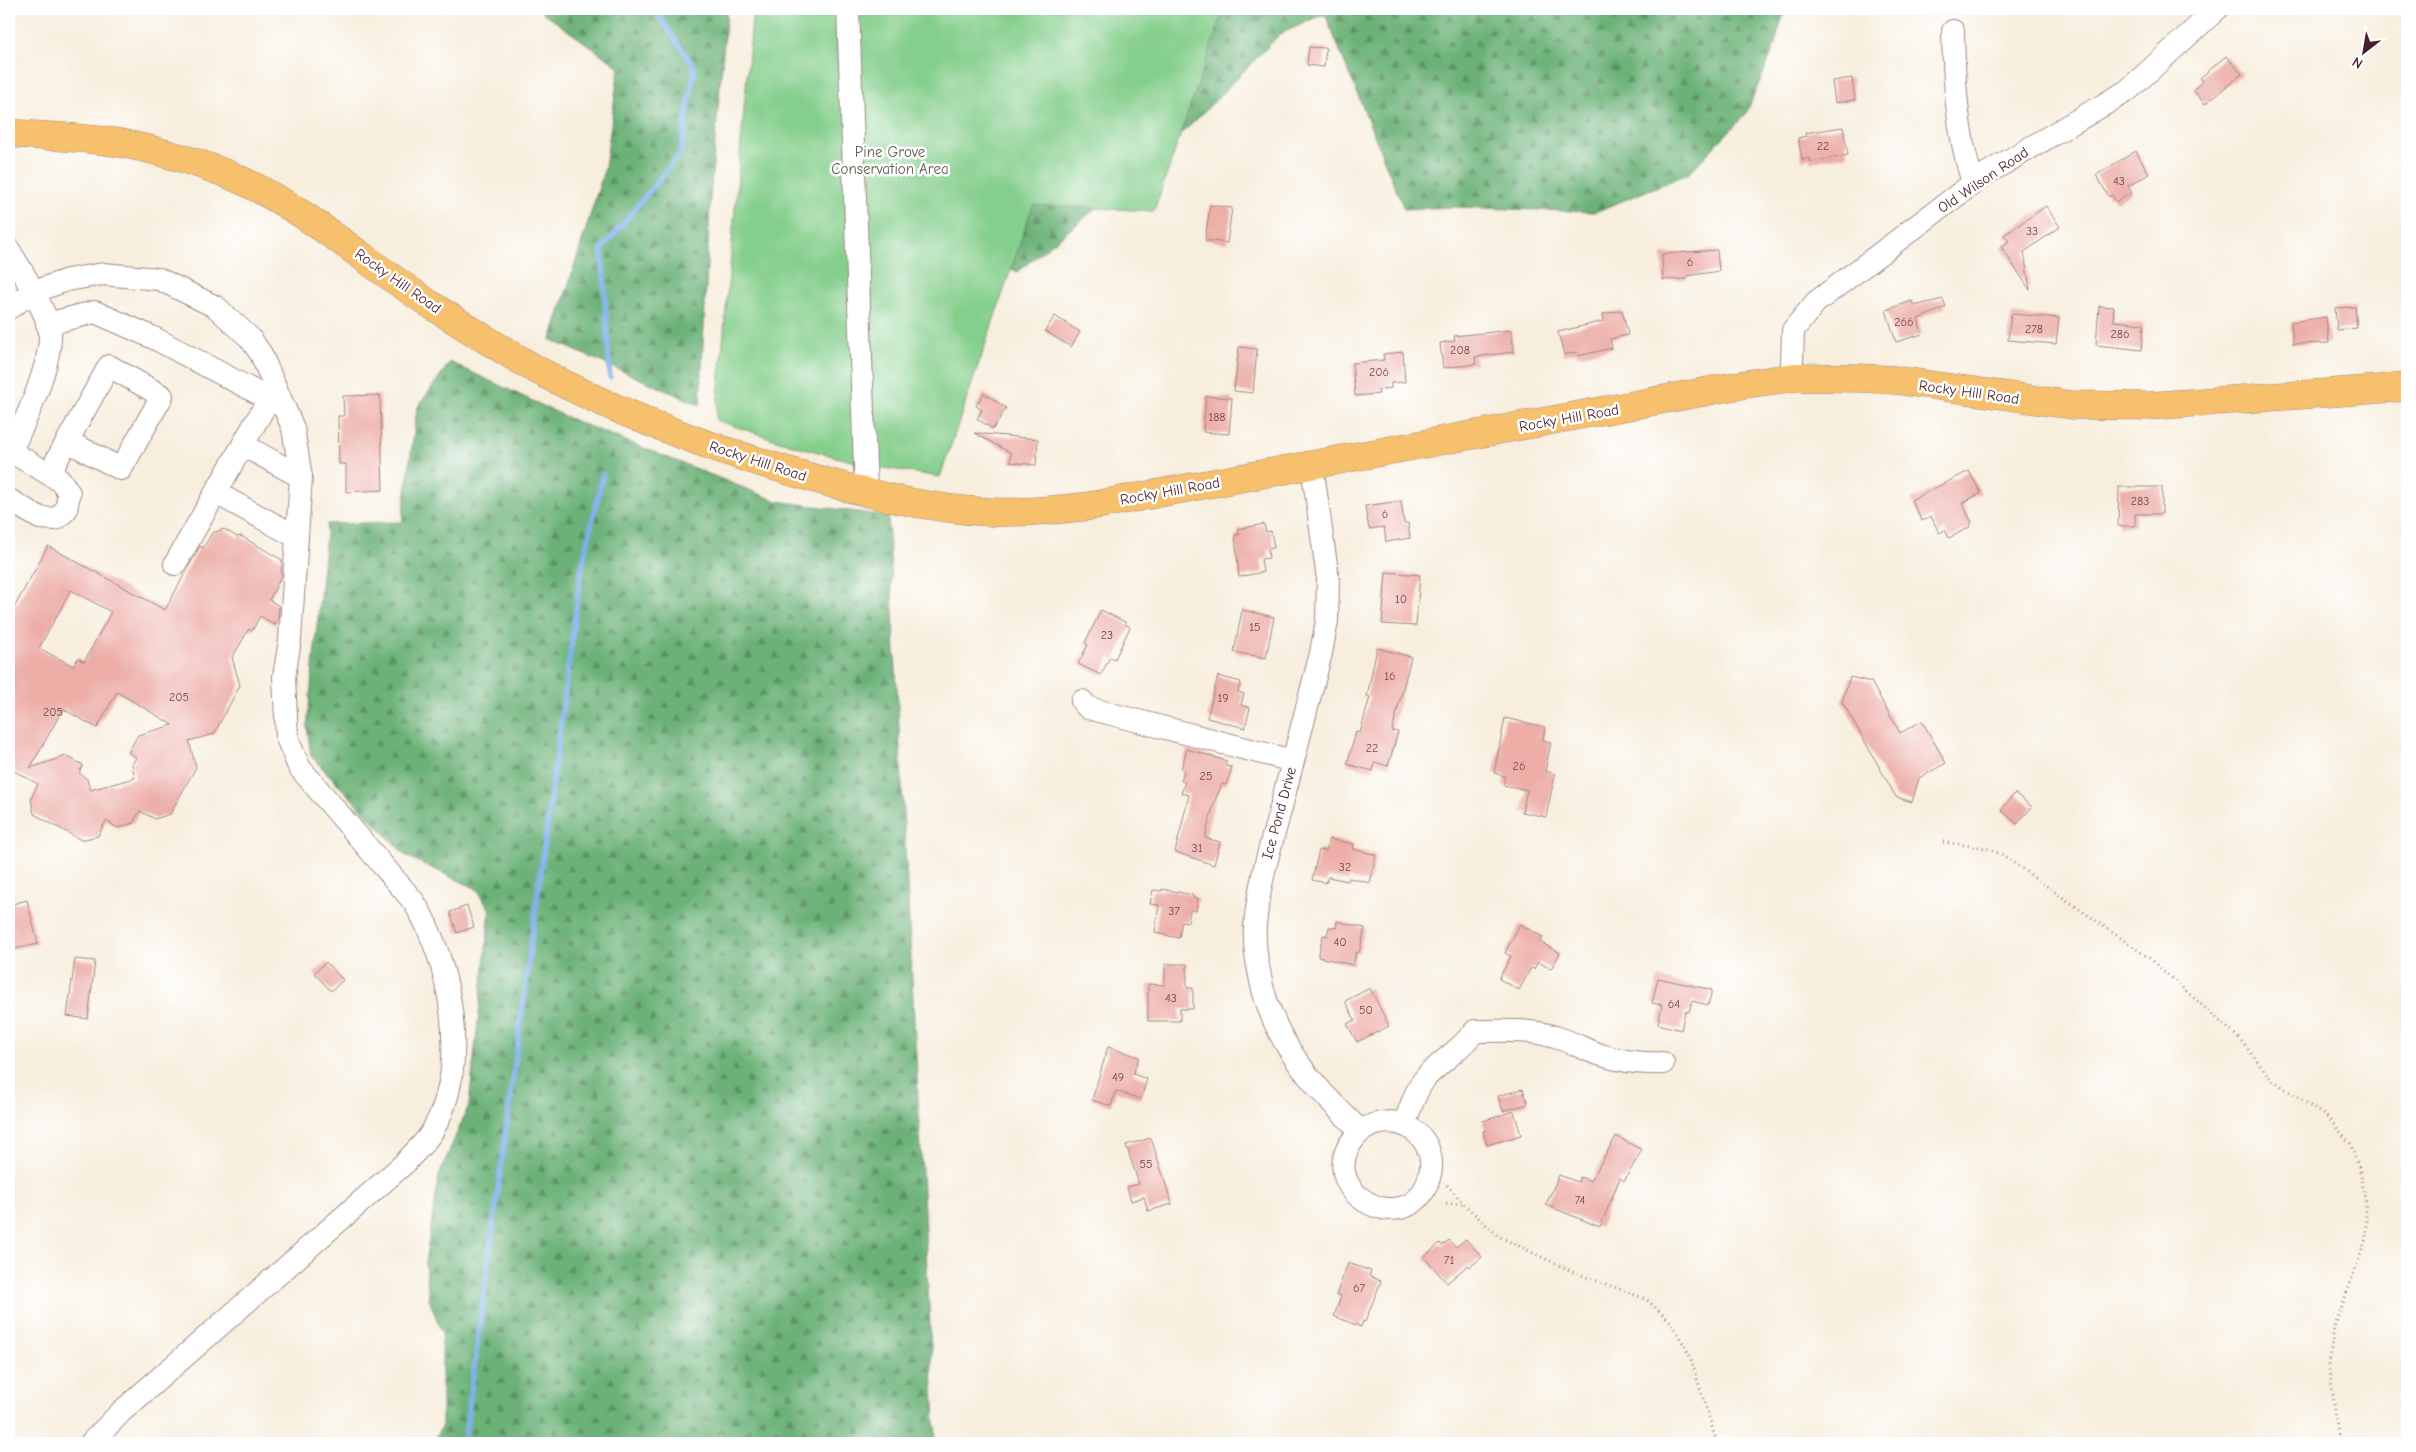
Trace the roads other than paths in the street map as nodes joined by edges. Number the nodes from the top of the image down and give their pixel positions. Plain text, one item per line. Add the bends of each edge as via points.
1 (848, 9) edge
2 (2217, 9) edge
3 (1953, 30) dead end
4 (9, 133) edge
5 (1979, 179) junction
6 (9, 250) edge
7 (33, 292) junction
8 (9, 308) edge
9 (47, 324) junction
10 (1795, 377) junction
11 (2407, 387) edge
12 (277, 403) junction
13 (68, 441) junction
14 (243, 445) junction
15 (9, 453) edge
16 (1312, 465) junction
17 (49, 474) junction
18 (301, 477) junction
19 (866, 492) junction
20 (216, 493) junction
21 (9, 500) edge
22 (297, 537) junction
23 (175, 564) dead end
24 (1082, 700) dead end
25 (1293, 761) junction
26 (1663, 1063) dead end
27 (1404, 1125) junction
28 (1361, 1131) junction
29 (91, 1443) edge

1 - 19 street
2 - 5 street, Old Wilson Road via 2127,91
3 - 5 street via 1954,90 1965,153 1980,166
4 - 19 main road, Rocky Hill Road via 123,144 231,176 301,215 433,307 542,372 613,407 724,451
5 - 10 street, Old Wilson Road via 1816,302 1793,330
6 - 7 street
7 - 8 street
7 - 9 street
7 - 12 street via 67,280 103,274 159,279 216,307 250,338 261,354
9 - 12 street via 95,312 154,338
9 - 15 street via 50,330 48,350 40,384
10 - 11 main road, Rocky Hill Road via 1895,380 2072,405 2171,405
10 - 16 main road, Rocky Hill Road
12 - 14 street
12 - 18 street via 293,428
13 - 13 street via 109,366 162,396 121,469
13 - 17 street
14 - 18 street
14 - 20 street
15 - 17 street
16 - 19 main road, Rocky Hill Road via 1090,506 1049,510 962,510
16 - 25 street, Ice Pond Drive via 1328,578 1327,620
17 - 21 street via 61,481 69,493 66,510 56,518 40,518
18 - 22 street
20 - 22 street
20 - 23 street
22 - 29 street via 290,640 284,676 287,738 299,767 414,902 427,923 439,957 451,1014 453,1064 448,1093 434,1129 405,1163 121,1412
24 - 25 street via 1088,708
25 - 28 street, Ice Pond Drive via 1257,907 1256,947 1261,984 1273,1021 1295,1061 1326,1098
26 - 27 street via 1622,1061 1554,1036 1475,1031 1426,1077
27 - 28 street via 1381,1122
27 - 28 street via 1424,1142 1431,1168 1425,1188 1409,1204 1388,1209 1367,1204 1351,1190 1344,1169 1347,1148

